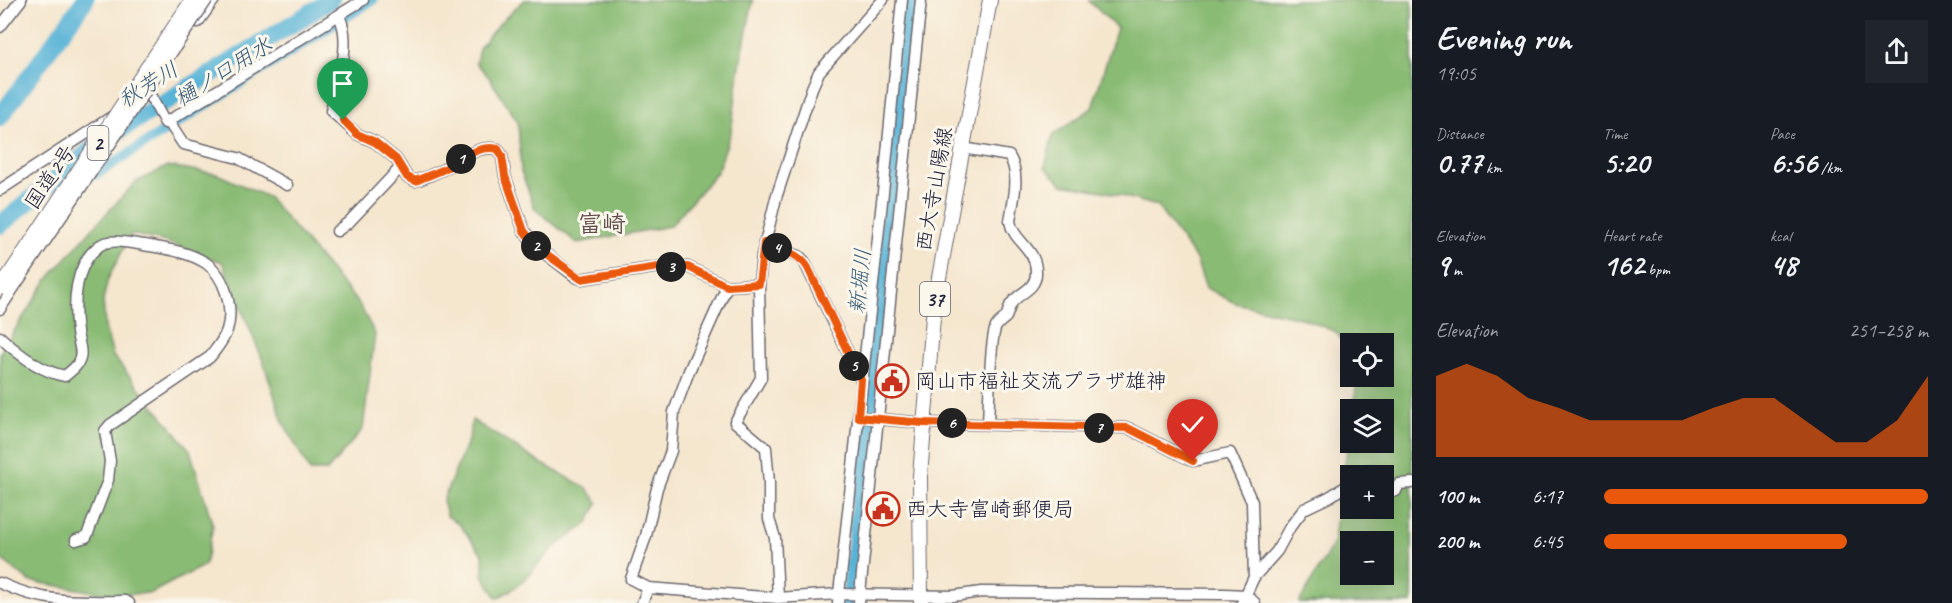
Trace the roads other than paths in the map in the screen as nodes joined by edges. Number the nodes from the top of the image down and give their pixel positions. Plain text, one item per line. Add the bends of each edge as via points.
1 (21, 0) edge
2 (193, 0) edge
3 (207, 0) edge
4 (214, 0) edge
5 (363, 0) edge
6 (883, 0) edge
7 (902, 0) edge
8 (921, 0) edge
9 (990, 0) edge
10 (13, 10) junction
11 (0, 12) edge
12 (341, 20) junction
13 (0, 27) edge
14 (149, 94) junction
15 (169, 124) junction
16 (963, 148) junction
17 (401, 167) junction
18 (894, 175) junction
19 (288, 185) dead end
20 (0, 190) edge
21 (337, 231) dead end
22 (764, 243) junction
23 (759, 284) junction
24 (727, 286) junction
25 (7, 290) junction
26 (0, 309) edge
27 (0, 337) edge
28 (861, 380) junction
29 (860, 418) junction
30 (877, 420) junction
31 (923, 423) junction
32 (988, 423) junction
33 (1412, 483) edge
34 (1340, 490) edge
35 (1394, 490) edge
36 (76, 540) dead end
37 (1254, 577) junction
38 (0, 583) edge
39 (648, 588) junction
40 (778, 597) junction
41 (840, 597) edge
42 (858, 598) edge
43 (1244, 599) edge
44 (921, 600) edge
45 (956, 600) edge
46 (129, 603) edge
47 (642, 603) edge
48 (1255, 603) edge

1 - 10 street
2 - 25 highway, 国道2号 / 2, bridge
3 - 25 street, bridge
4 - 14 street
5 - 12 street
6 - 22 street via 819,72
7 - 18 street
8 - 18 street
9 - 16 main road, 西大寺山陽線 / 37
10 - 11 street
10 - 13 street
12 - 15 street
12 - 17 street via 346,42 331,111 357,134 375,142
14 - 15 street
14 - 20 street
15 - 19 street via 183,144 238,158
16 - 31 main road, 西大寺山陽線 / 37 via 934,305
16 - 32 street via 1009,156 1016,175 1011,229 1029,248 1037,270 1032,285 1011,304 995,329
17 - 21 street
17 - 24 street via 407,177 416,181 475,151 498,149 524,231 538,248 576,278 688,267
18 - 28 street
18 - 30 street
22 - 23 street
22 - 28 street via 804,261
23 - 24 street
23 - 40 street via 761,378 735,422 766,448
24 - 39 street via 674,412 671,451 631,579
25 - 26 street
27 - 36 street via 52,374 65,376 74,368 81,350 75,302 78,280 90,256 101,245 125,243 177,251 208,265 223,285 230,310 228,328 210,357 105,431 110,460 108,480 86,537
28 - 29 street
29 - 30 street
29 - 41 street
30 - 31 street
30 - 42 street
31 - 32 street
31 - 44 main road, 西大寺山陽線 / 37
32 - 37 street via 1128,428 1193,461 1230,453 1252,502
33 - 35 street via 1400,484
34 - 37 street via 1304,509
37 - 43 street
38 - 46 street via 29,596 71,603
39 - 40 street
39 - 47 street
40 - 41 street
41 - 42 street
42 - 44 street
43 - 45 street via 981,592
43 - 48 street
44 - 45 street

